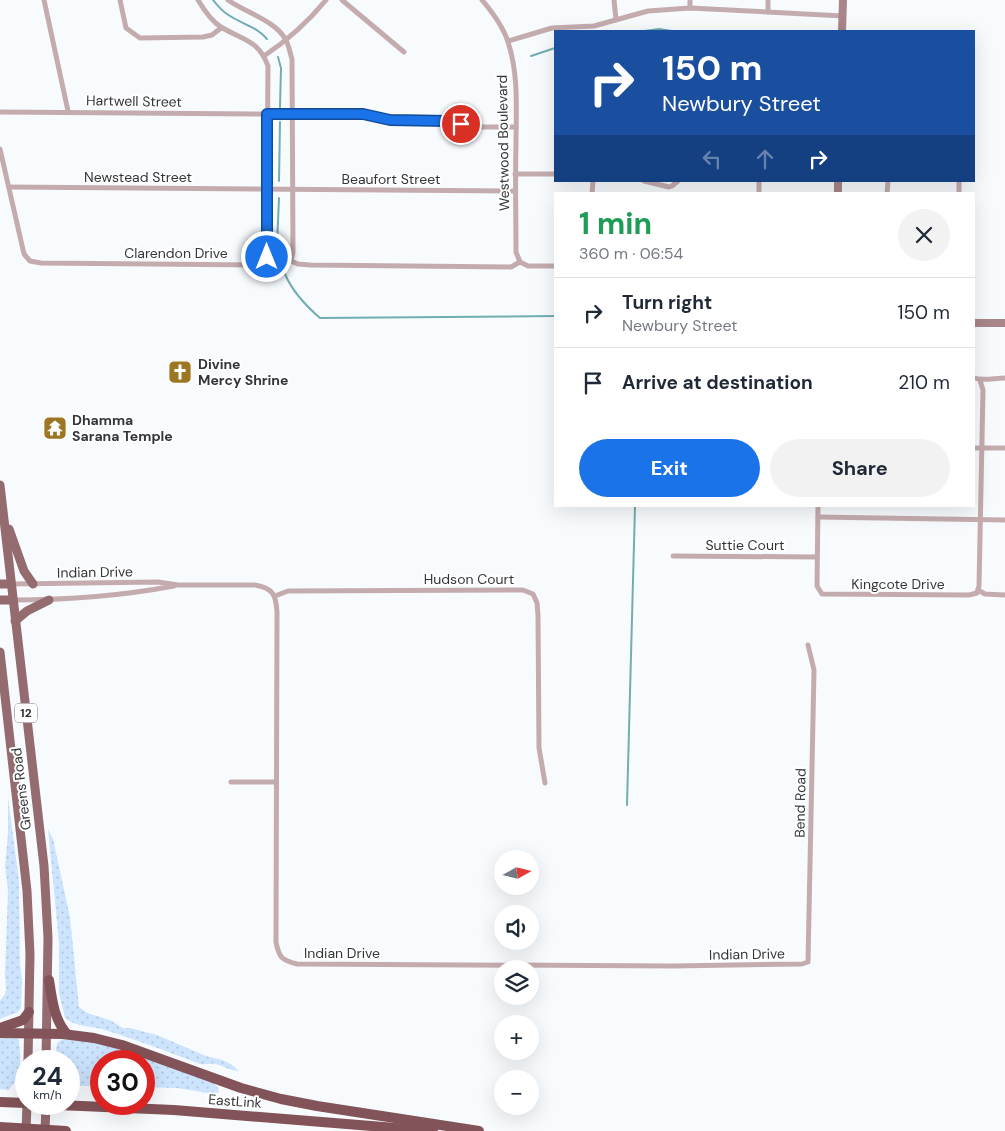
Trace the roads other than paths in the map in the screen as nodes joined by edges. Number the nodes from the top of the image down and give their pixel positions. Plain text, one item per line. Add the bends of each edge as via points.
1 (44, 0) edge
2 (120, 0) edge
3 (198, 0) edge
4 (228, 0) edge
5 (326, 0) edge
6 (342, 0) edge
7 (482, 0) edge
8 (614, 0) edge
9 (690, 0) edge
10 (768, 0) edge
11 (843, 0) edge
12 (690, 8) junction
13 (768, 12) junction
14 (843, 16) junction
15 (616, 20) junction
16 (222, 28) junction
17 (842, 30) edge
18 (287, 41) junction
19 (508, 41) junction
20 (404, 52) dead end
21 (264, 56) junction
22 (0, 112) edge
23 (68, 112) junction
24 (267, 114) junction
25 (293, 114) junction
26 (516, 127) junction
27 (0, 149) edge
28 (515, 174) junction
29 (554, 174) edge
30 (648, 182) edge
31 (677, 182) edge
32 (9, 187) junction
33 (267, 189) junction
34 (293, 190) junction
35 (515, 191) junction
36 (268, 261) junction
37 (291, 261) junction
38 (520, 262) junction
39 (554, 266) edge
40 (975, 323) edge
41 (1005, 323) edge
42 (975, 378) edge
43 (1005, 378) edge
44 (980, 380) junction
45 (975, 448) edge
46 (982, 448) junction
47 (1005, 448) edge
48 (0, 485) edge
49 (818, 507) edge
50 (4, 515) junction
51 (818, 517) junction
52 (980, 520) junction
53 (1005, 520) edge
54 (673, 556) dead end
55 (817, 556) junction
56 (0, 584) edge
57 (11, 584) junction
58 (33, 584) junction
59 (178, 585) junction
60 (977, 592) junction
61 (1005, 595) edge
62 (275, 596) junction
63 (0, 600) edge
64 (13, 600) junction
65 (49, 600) junction
66 (15, 621) junction
67 (808, 645) dead end
68 (0, 652) edge
69 (0, 668) edge
70 (3, 679) junction
71 (230, 782) dead end
72 (276, 782) junction
73 (545, 783) dead end
74 (808, 962) joint
75 (48, 980) junction
76 (29, 1012) junction
77 (0, 1028) edge
78 (0, 1033) edge
79 (28, 1033) junction
80 (47, 1034) junction
81 (66, 1034) junction
82 (28, 1050) edge
83 (46, 1050) edge
84 (0, 1102) edge
85 (15, 1103) edge
86 (80, 1106) edge
87 (27, 1115) edge
88 (46, 1115) edge
89 (0, 1127) edge
90 (26, 1131) edge
91 (45, 1131) edge
92 (66, 1131) edge
93 (433, 1131) edge
94 (479, 1131) edge

1 - 23 street
2 - 16 street via 126,28 140,38 203,37
3 - 16 street
4 - 18 street via 266,22
5 - 18 street
6 - 20 street
7 - 19 street, Westwood Boulevard
8 - 15 street
9 - 12 street
10 - 13 street
11 - 14 main road
12 - 13 street
12 - 15 street via 648,11
13 - 14 street
14 - 17 main road
15 - 19 street via 594,26 552,28
16 - 21 street via 254,44
18 - 21 street
18 - 25 street via 293,67
19 - 26 street, Westwood Boulevard via 514,69
21 - 24 street via 268,71
22 - 23 street, Hartwell Street
23 - 24 street, Hartwell Street
24 - 25 street, Hartwell Street
24 - 33 street
25 - 26 street, Hartwell Street via 363,114 390,120
25 - 34 street
26 - 28 street, Westwood Boulevard
27 - 32 street, Clarendon Drive
28 - 29 street
28 - 35 street, Westwood Boulevard
30 - 31 street via 669,187
32 - 33 street, Newstead Street
32 - 36 street, Clarendon Drive via 24,254 26,259 35,262 256,265
33 - 34 street, Beaufort Street
33 - 36 street
34 - 35 street, Beaufort Street
34 - 37 street
35 - 38 street, Westwood Boulevard via 516,252
36 - 37 street, Clarendon Drive via 280,266
37 - 38 street, Clarendon Drive via 310,266 501,267 511,267
38 - 39 street, Clarendon Drive via 528,266
40 - 41 main road
42 - 44 street
43 - 44 street
44 - 46 street via 983,390
45 - 46 street
46 - 47 street
46 - 52 street
48 - 50 main road, Greens Road / 12
49 - 51 street
50 - 57 main road, Greens Road / 12
50 - 58 main road via 24,572
51 - 52 street
51 - 55 street
52 - 53 street
52 - 60 street
54 - 55 street, Suttie Court
55 - 60 street, Kingcote Drive via 817,586 822,594 969,596
56 - 57 main road
57 - 58 street, Indian Drive
57 - 64 main road, Greens Road / 12
58 - 59 street, Indian Drive via 158,582
59 - 62 street, Indian Drive via 264,586
59 - 65 street, Indian Drive via 90,598
60 - 61 street, Kingcote Drive
62 - 72 street, Indian Drive
62 - 73 street, Hudson Court via 288,591 523,590 533,594 537,603 539,748
63 - 64 main road
64 - 65 street, Indian Drive
64 - 66 main road, Greens Road / 12
65 - 66 main road
66 - 75 main road, Greens Road / 12 via 44,866
67 - 74 street, Bend Road via 814,670
68 - 70 main road, Greens Road / 12
69 - 70 main road
70 - 76 main road, Greens Road / 12 via 27,891
71 - 72 street
72 - 74 street, Indian Drive via 276,942 278,953 285,961 297,964 672,966
75 - 80 main road, Greens Road / 12
75 - 81 highway via 56,1014
76 - 77 highway via 23,1020
76 - 79 main road, Greens Road / 12
78 - 79 highway
79 - 80 highway
79 - 82 main road, Greens Road / 12
80 - 81 highway
80 - 83 main road, Greens Road / 12
81 - 94 highway via 122,1045 281,1099
84 - 85 highway
86 - 93 highway, EastLink via 174,1110
87 - 90 main road
88 - 91 main road
89 - 92 highway

